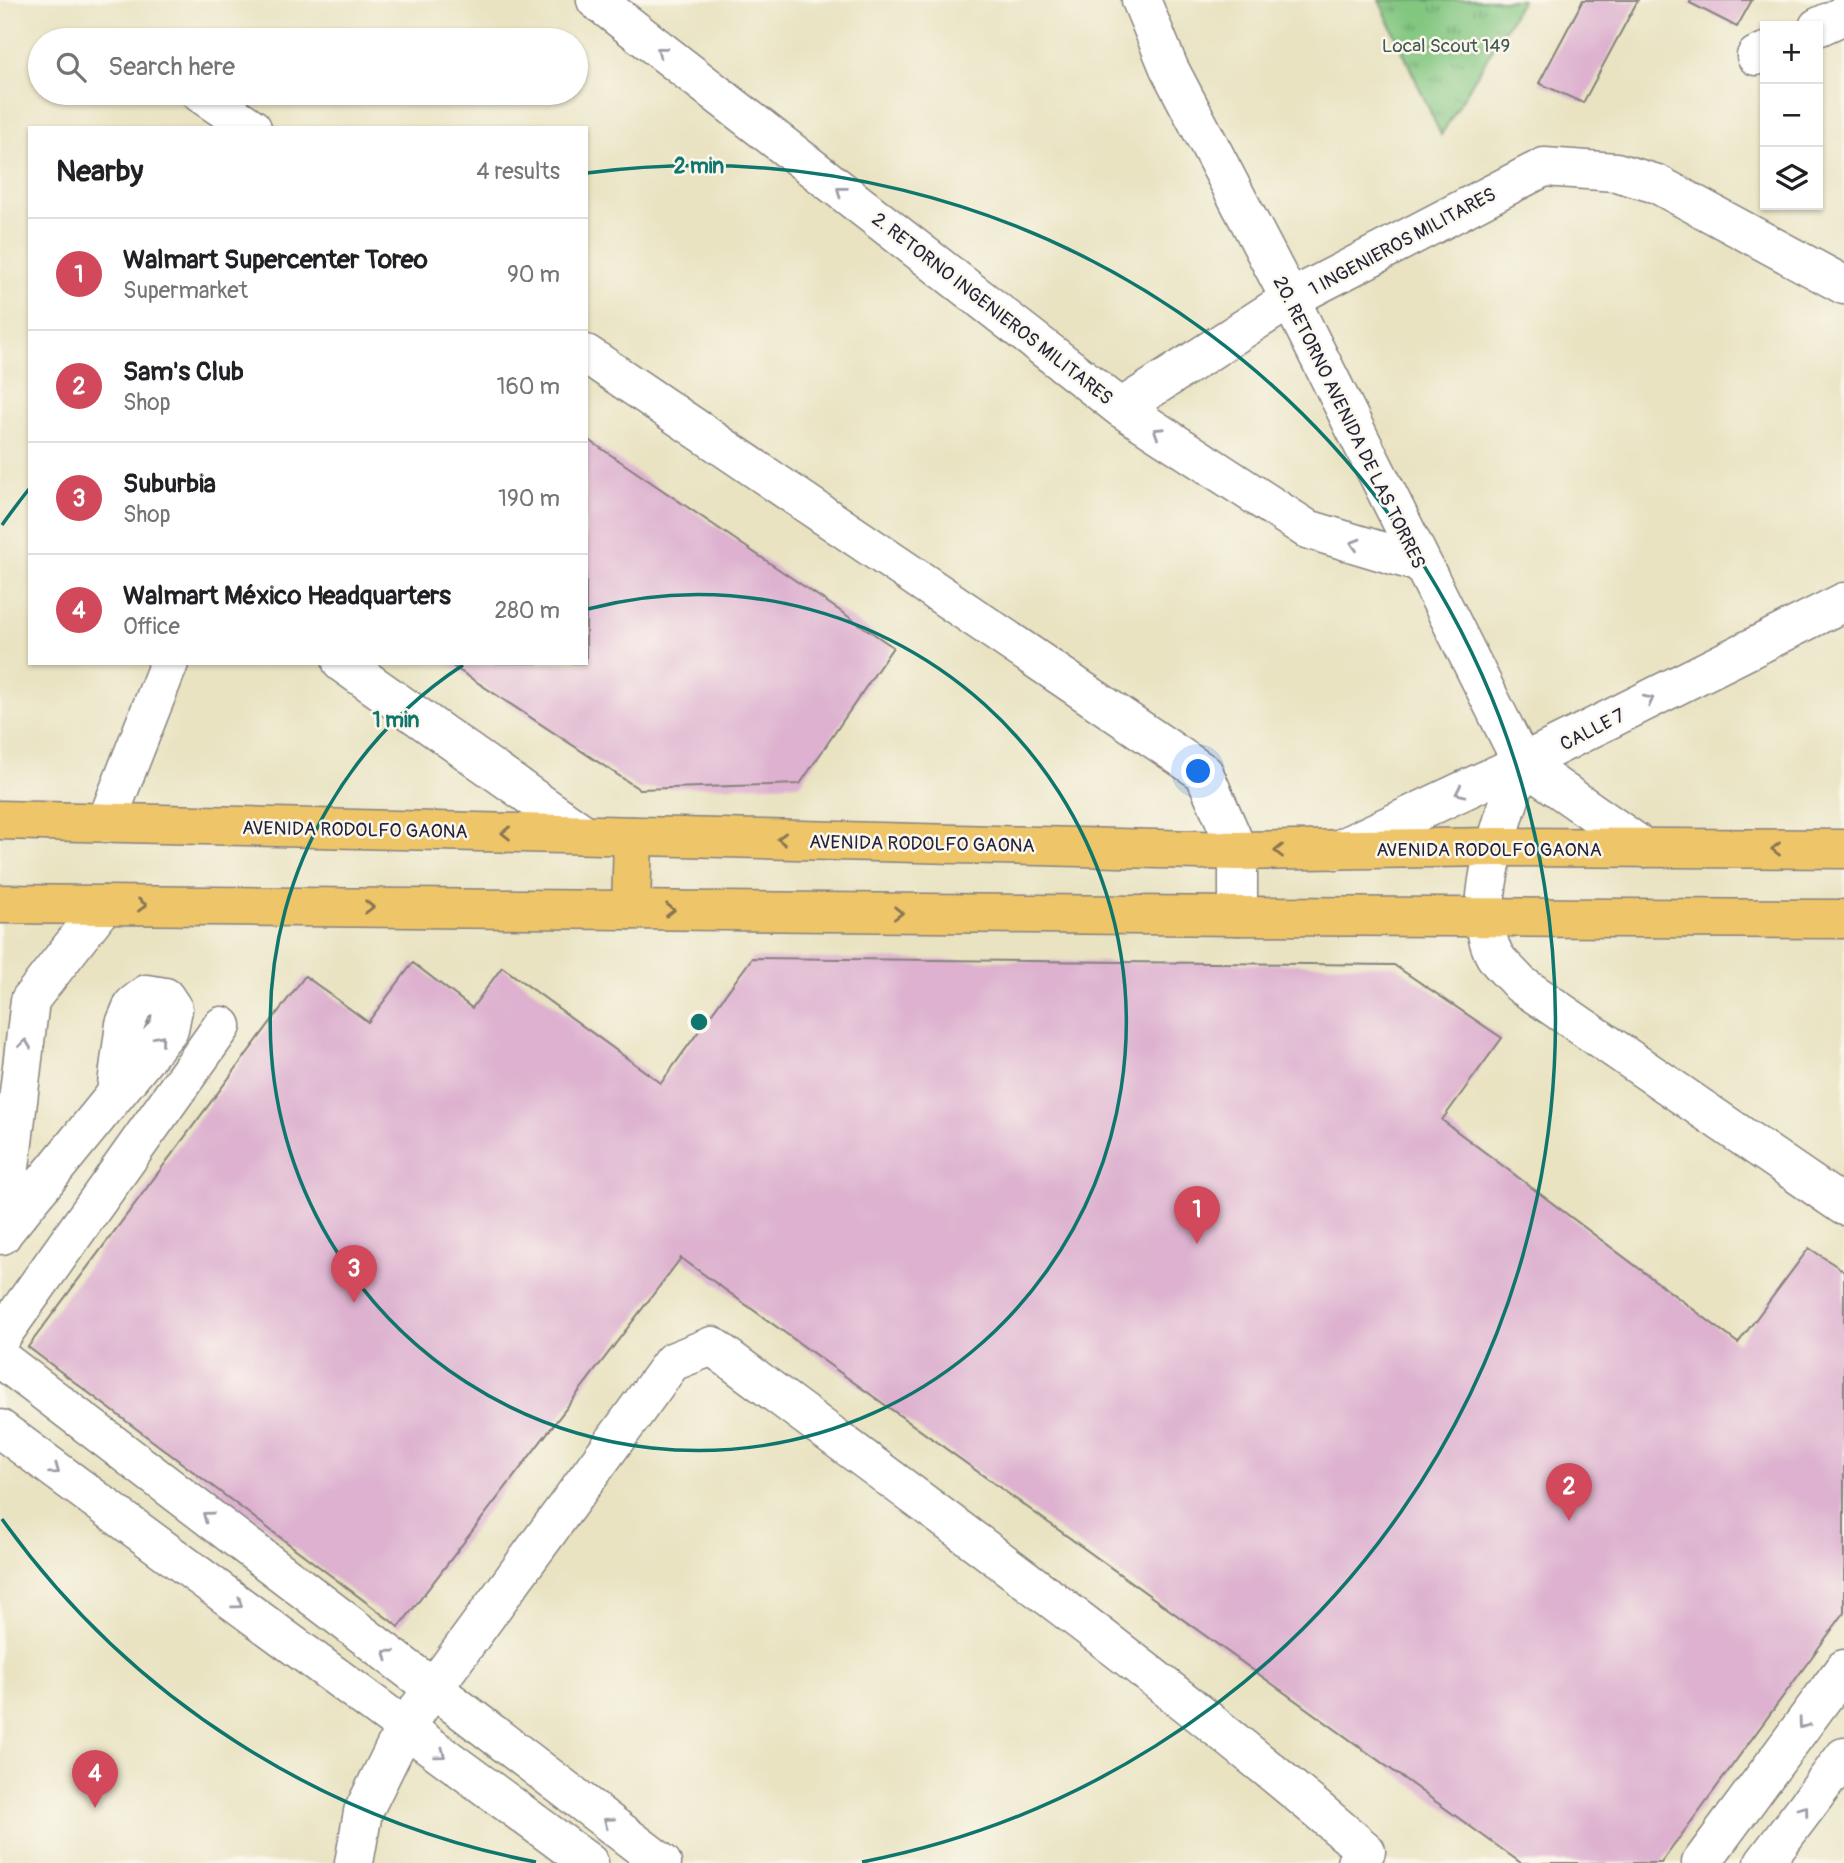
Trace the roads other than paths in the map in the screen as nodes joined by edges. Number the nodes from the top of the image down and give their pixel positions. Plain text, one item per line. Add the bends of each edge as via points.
1 (1141, 0) edge
2 (600, 1) edge
3 (1844, 15) edge
4 (1823, 25) edge
5 (218, 105) edge
6 (249, 126) edge
7 (1844, 285) edge
8 (1290, 299) junction
9 (588, 355) edge
10 (1121, 408) junction
11 (1420, 563) junction
12 (1844, 602) edge
13 (168, 665) edge
14 (345, 665) edge
15 (1522, 763) junction
16 (0, 820) edge
17 (106, 823) junction
18 (584, 834) junction
19 (633, 836) junction
20 (1495, 847) junction
21 (1644, 848) junction
22 (1844, 849) edge
23 (1337, 850) junction
24 (1238, 851) junction
25 (0, 904) edge
26 (104, 905) junction
27 (631, 910) junction
28 (1238, 916) junction
29 (1485, 917) junction
30 (1844, 919) edge
31 (222, 1026) dead end
32 (116, 1092) dead end
33 (1844, 1206) edge
34 (1, 1246) edge
35 (0, 1338) edge
36 (0, 1358) edge
37 (0, 1429) edge
38 (1844, 1669) edge
39 (432, 1688) junction
40 (405, 1727) junction
41 (1844, 1757) edge
42 (1368, 1859) edge
43 (354, 1863) edge
44 (589, 1863) edge
45 (662, 1863) edge
46 (1701, 1863) edge
47 (1764, 1863) edge

1 - 8 street, 2O. RETORNO AVENIDA DE LAS TORRES via 1169,68
10 -> 2 street, 2. RETORNO INGENIEROS MILITARES
3 - 4 street
5 - 6 street
7 - 8 street, 1 INGENIEROS MILITARES via 1657,184 1616,172 1544,167
8 - 10 street, 1 INGENIEROS MILITARES
8 - 11 street, 2O. RETORNO AVENIDA DE LAS TORRES
9 - 24 street via 1204,773
11 -> 10 street, 2. RETORNO INGENIEROS MILITARES via 1307,530
11 - 15 street, 2O. RETORNO AVENIDA DE LAS TORRES
15 -> 12 street, CALLE 7
13 - 17 street
14 - 18 street
15 - 20 street
15 - 21 street
15 -> 23 street, CALLE 7
16 - 17 main road, AVENIDA RODOLFO GAONA
18 -> 17 main road, AVENIDA RODOLFO GAONA
18 - 19 main road, AVENIDA RODOLFO GAONA
24 -> 19 main road, AVENIDA RODOLFO GAONA
19 - 27 main road
20 - 21 main road, AVENIDA RODOLFO GAONA
20 - 23 main road, AVENIDA RODOLFO GAONA
20 - 29 street
22 -> 21 main road, AVENIDA RODOLFO GAONA
23 -> 24 main road, AVENIDA RODOLFO GAONA
24 - 28 street
25 - 26 main road
26 -> 27 main road
34 -> 26 street via 30,1000
27 -> 28 main road
28 - 29 main road
29 - 30 main road
29 - 33 street via 1495,955 1520,984
31 - 35 street
32 - 34 street
39 -> 36 street
37 -> 40 street
38 -> 46 street
39 - 40 street
39 - 42 street via 672,1362 712,1346 1072,1614 1290,1786
45 -> 39 street
40 - 43 street via 363,1812
40 -> 44 street
47 -> 41 street

